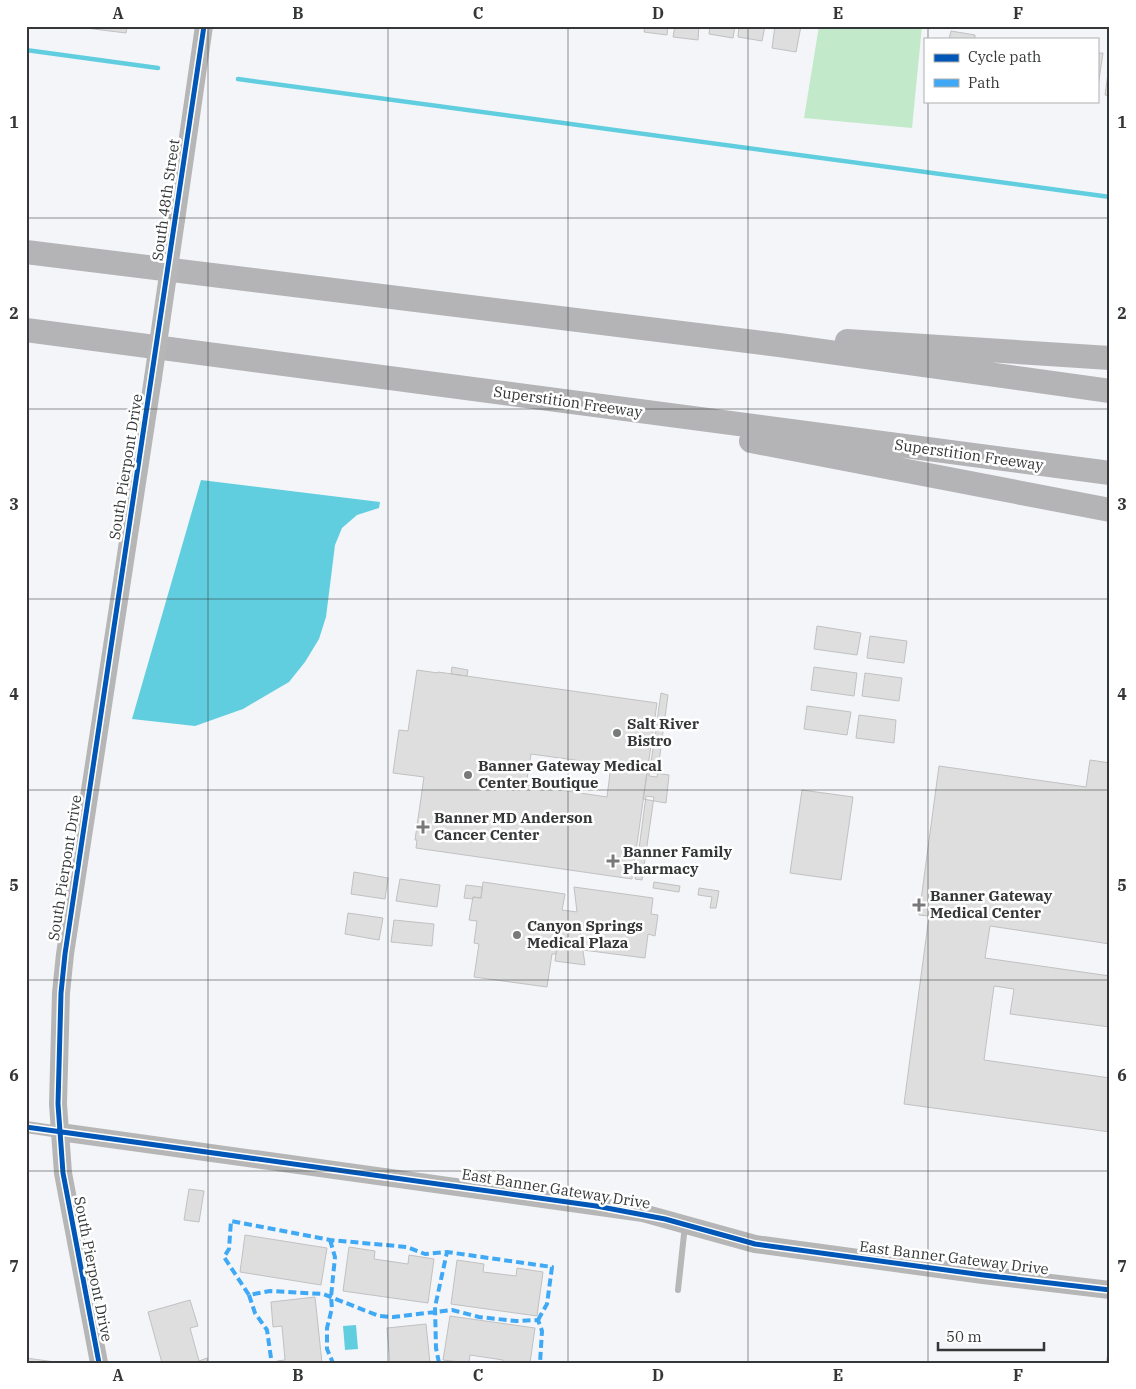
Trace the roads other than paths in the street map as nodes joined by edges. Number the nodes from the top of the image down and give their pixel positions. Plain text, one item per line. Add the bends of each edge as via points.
1 (204, 26) edge
2 (26, 252) edge
3 (26, 330) edge
4 (779, 345) junction
5 (1110, 358) edge
6 (153, 378) joint
7 (491, 391) junction
8 (1110, 391) edge
9 (1110, 473) edge
10 (1110, 510) edge
11 (26, 1127) edge
12 (60, 1132) junction
13 (686, 1224) junction
14 (678, 1290) dead end
15 (1110, 1290) edge
16 (1110, 1356) edge
17 (99, 1363) edge
18 (1109, 1363) edge

1 - 6 street, South 48th Street, bridge
2 - 4 highway
3 - 7 highway, Superstition Freeway
4 - 5 highway via 811,338
4 - 8 highway
6 - 12 street, South Pierpont Drive via 65,954 60,1002
7 - 9 highway, Superstition Freeway
7 - 10 highway
11 - 12 street, East Banner Gateway Drive
12 - 13 street, East Banner Gateway Drive via 596,1206
12 - 17 street, South Pierpont Drive via 65,1188
13 - 14 lane
13 - 15 street, East Banner Gateway Drive via 755,1244
16 - 18 lane

